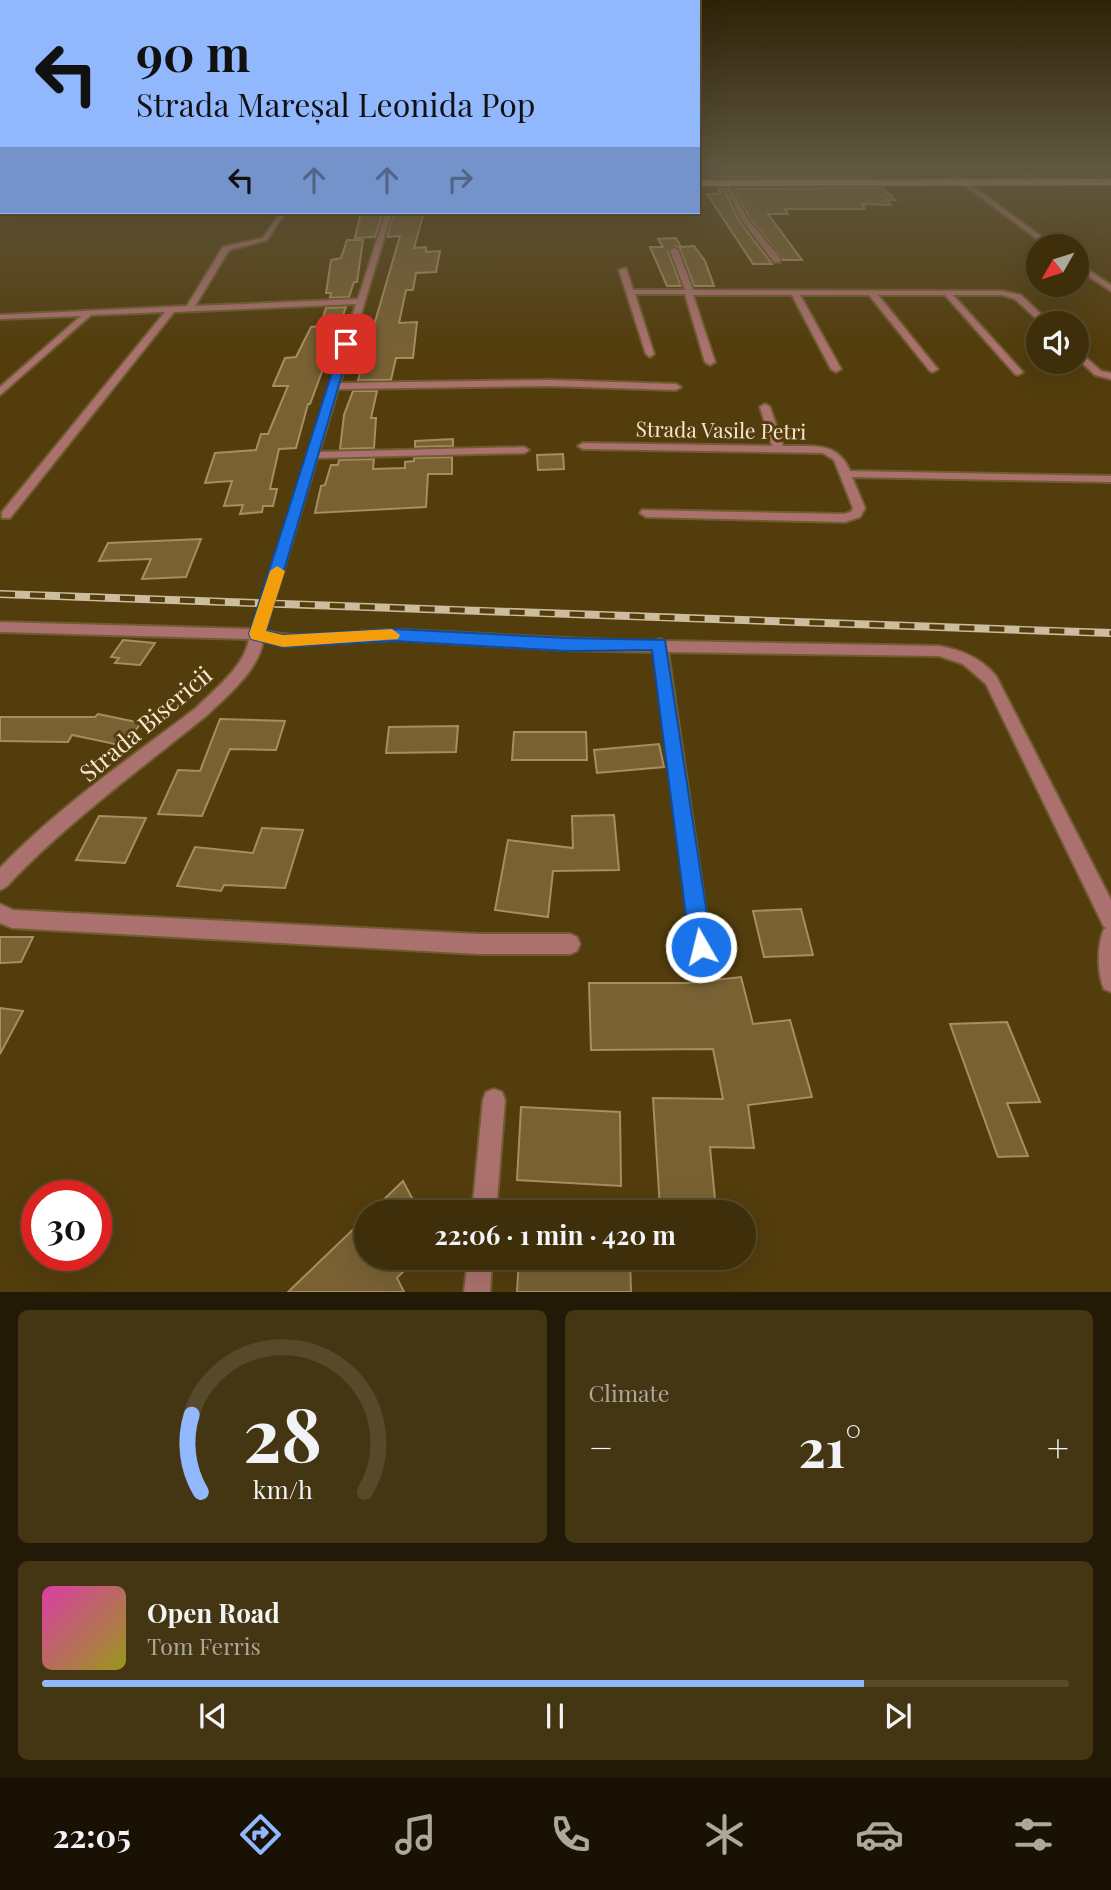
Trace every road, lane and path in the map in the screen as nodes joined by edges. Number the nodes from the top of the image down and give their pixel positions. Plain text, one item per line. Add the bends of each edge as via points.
1 (273, 227) edge
2 (384, 227) edge
3 (751, 227) edge
4 (674, 250) dead end
5 (777, 260) dead end
6 (623, 271) dead end
7 (1089, 273) edge
8 (1111, 289) edge
9 (794, 291) junction
10 (631, 292) junction
11 (688, 292) junction
12 (871, 292) junction
13 (946, 292) junction
14 (359, 301) junction
15 (190, 308) junction
16 (172, 309) junction
17 (1032, 311) edge
18 (89, 313) junction
19 (0, 317) edge
20 (650, 354) dead end
21 (710, 362) dead end
22 (1089, 364) edge
23 (836, 369) dead end
24 (933, 369) dead end
25 (1018, 372) dead end
26 (1111, 376) edge
27 (333, 386) junction
28 (676, 387) dead end
29 (0, 392) edge
30 (765, 407) dead end
31 (583, 446) dead end
32 (524, 450) dead end
33 (779, 450) junction
34 (312, 455) junction
35 (846, 474) junction
36 (1111, 480) edge
37 (646, 513) dead end
38 (6, 515) dead end
39 (0, 626) edge
40 (257, 634) junction
41 (660, 644) junction
42 (0, 881) edge
43 (0, 914) edge
44 (1111, 920) edge
45 (1111, 936) edge
46 (570, 944) dead end
47 (701, 947) dead end
48 (1111, 982) edge
49 (494, 1100) dead end
50 (485, 1200) edge
51 (479, 1270) edge
52 (477, 1292) edge

1 - 15 street via 265,239 226,249
2 - 14 street, Strada Bisericii
3 - 5 street
4 - 11 street
6 - 10 street
7 - 8 street
9 - 11 street
9 - 12 street
9 - 23 street
10 - 11 street
10 - 20 street
11 - 21 street
12 - 13 street
12 - 24 street
13 - 17 street via 1014,295
13 - 25 street
14 - 15 street
14 - 27 street, Strada Bisericii
15 - 16 street
16 - 18 street
16 - 38 street
18 - 19 street
18 - 29 street
22 - 26 street
27 - 28 street via 550,383
27 - 34 street, Strada Bisericii
30 - 33 street
31 - 33 street, Strada Vasile Petri
32 - 34 street
33 - 35 street, Strada Vasile Petri via 833,453
34 - 40 street, Strada Bisericii
35 - 36 street
35 - 37 street, Strada Vasile Petri via 859,508 845,518
39 - 40 street
40 - 41 street via 283,641 395,635 566,645
40 - 42 street, Strada Bisericii via 254,654 222,692 56,826
41 - 44 street via 939,651 969,659 991,680
41 - 47 street
43 - 46 street via 12,919 383,939
45 - 48 street
49 - 50 street
51 - 52 street

